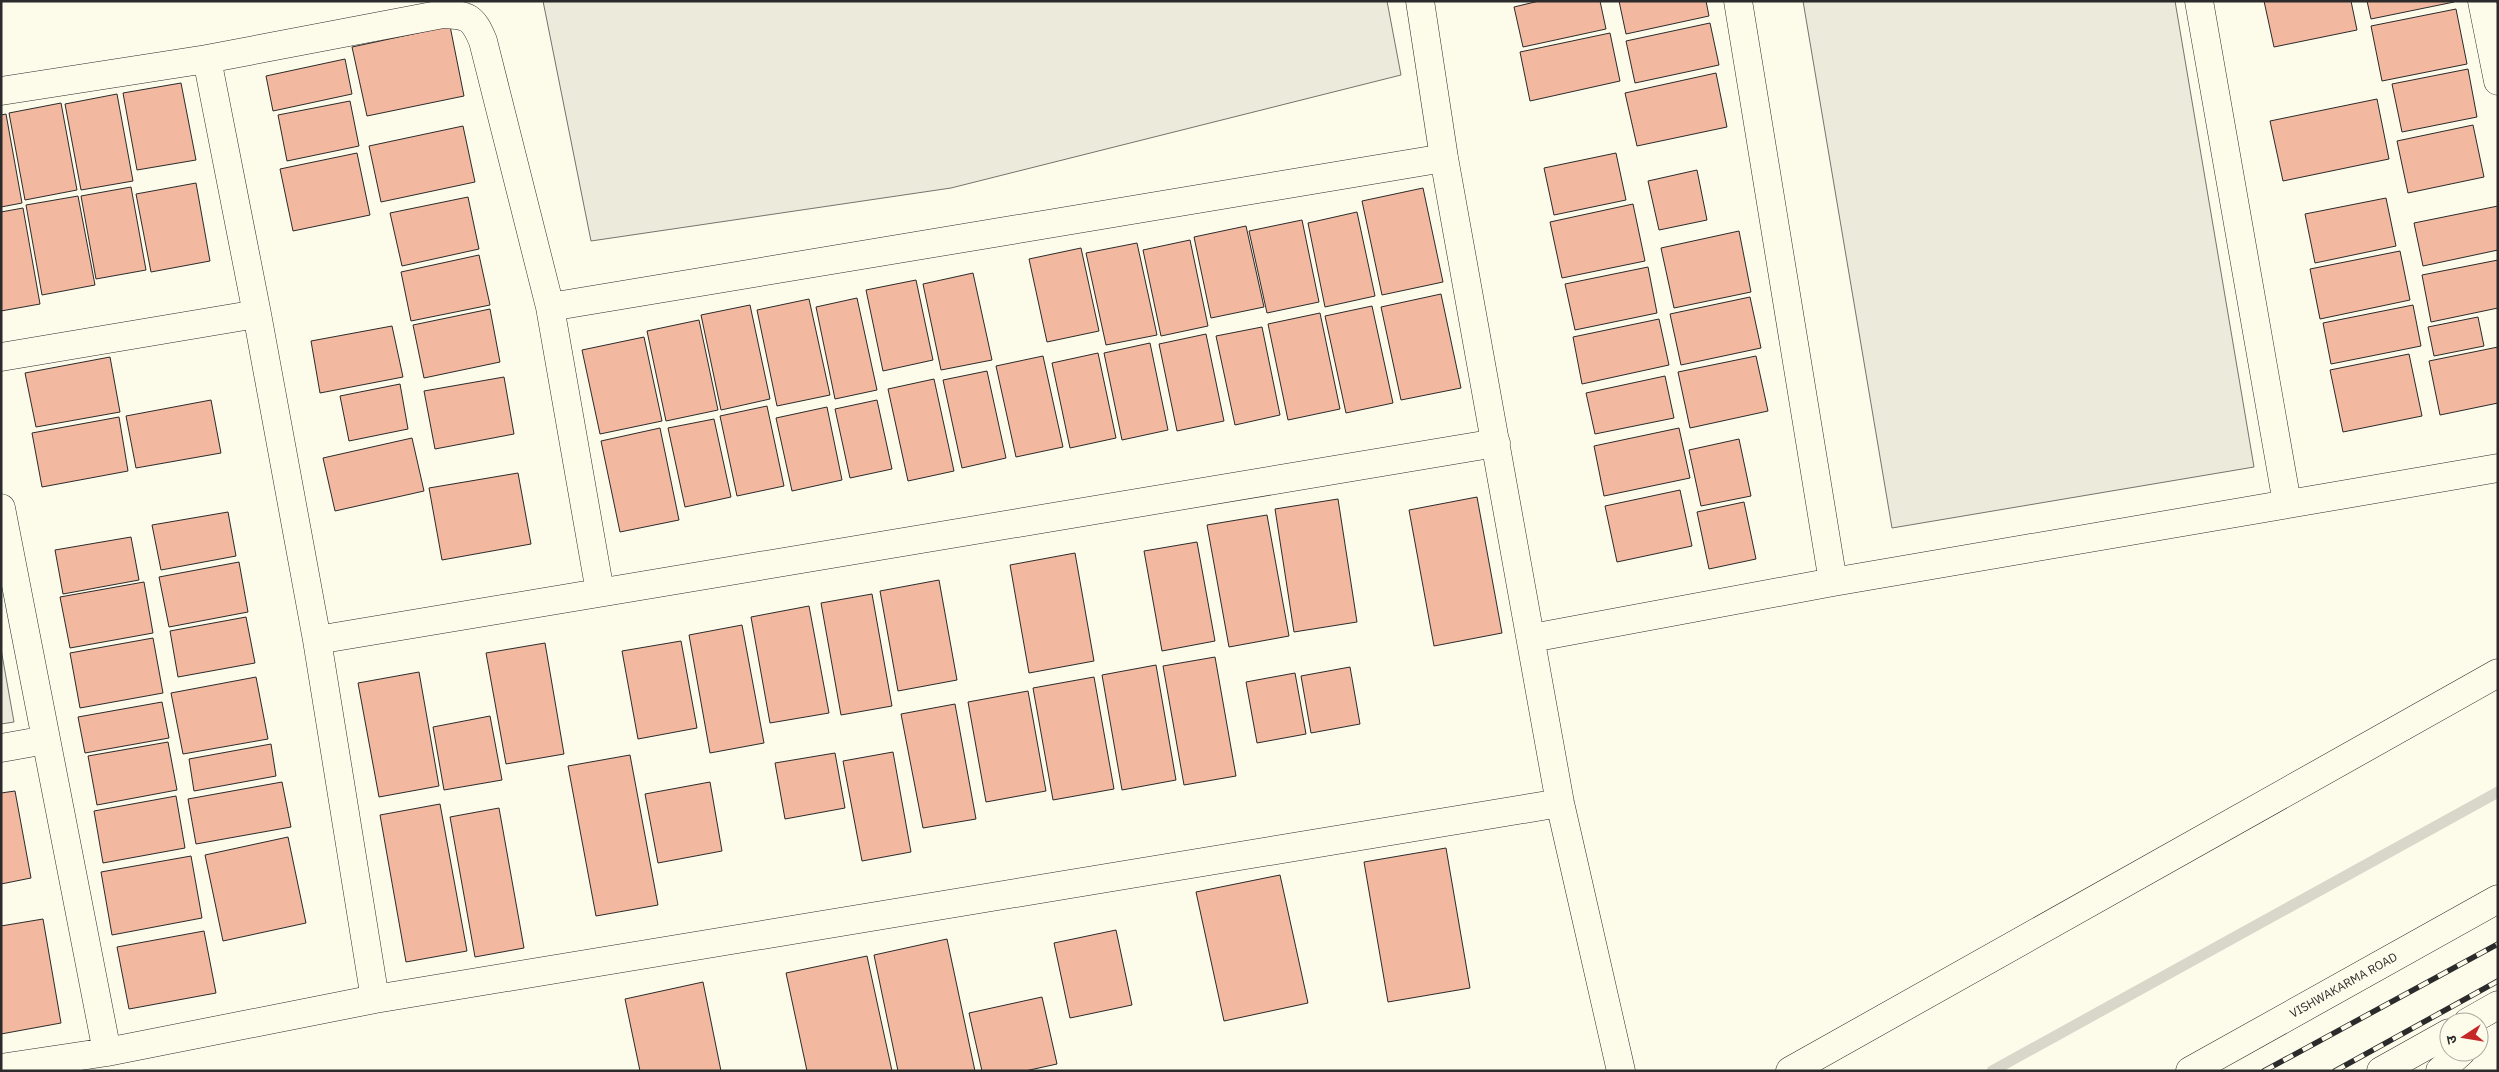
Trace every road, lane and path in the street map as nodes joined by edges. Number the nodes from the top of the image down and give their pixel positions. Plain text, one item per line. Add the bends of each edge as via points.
1 (1420, 1) edge
2 (1738, 1) edge
3 (2199, 1) edge
4 (2482, 1) edge
5 (207, 59) junction
6 (2498, 80) edge
7 (1, 91) edge
8 (1444, 158) junction
9 (550, 307) junction
10 (258, 314) junction
11 (1, 357) edge
12 (1496, 443) junction
13 (2498, 468) edge
14 (2287, 503) junction
15 (1, 508) edge
16 (1833, 582) junction
17 (600, 592) junction
18 (1532, 638) junction
19 (317, 640) junction
20 (2498, 673) edge
21 (46, 740) junction
22 (1, 748) edge
23 (1560, 803) junction
24 (2498, 899) edge
25 (375, 998) junction
26 (2498, 1005) edge
27 (2486, 1012) edge
28 (2439, 1038) edge
29 (107, 1052) junction
30 (2450, 1062) edge
31 (1, 1068) edge
32 (1621, 1071) edge
33 (1790, 1071) edge
34 (2190, 1071) edge
35 (2382, 1071) edge
36 (2440, 1071) edge

1 - 8 street
2 - 16 street
3 - 14 street
4 - 6 street
5 - 7 street
5 - 9 street via 443,14 464,15 476,24 483,41
5 - 10 street
8 - 9 street
8 - 12 street
9 - 17 street
10 - 11 street
10 - 19 street
12 - 17 street
12 - 18 street
13 - 14 street
14 - 16 street
15 - 21 street
16 - 18 street
17 - 19 street
18 - 23 street
19 - 25 street
20 - 33 street
21 - 22 street
21 - 29 street
23 - 25 street
23 - 32 street
24 - 34 street, VISHWAKARMA ROAD
25 - 29 street
26 - 27 street
28 - 35 street
29 - 31 street
30 - 36 street

